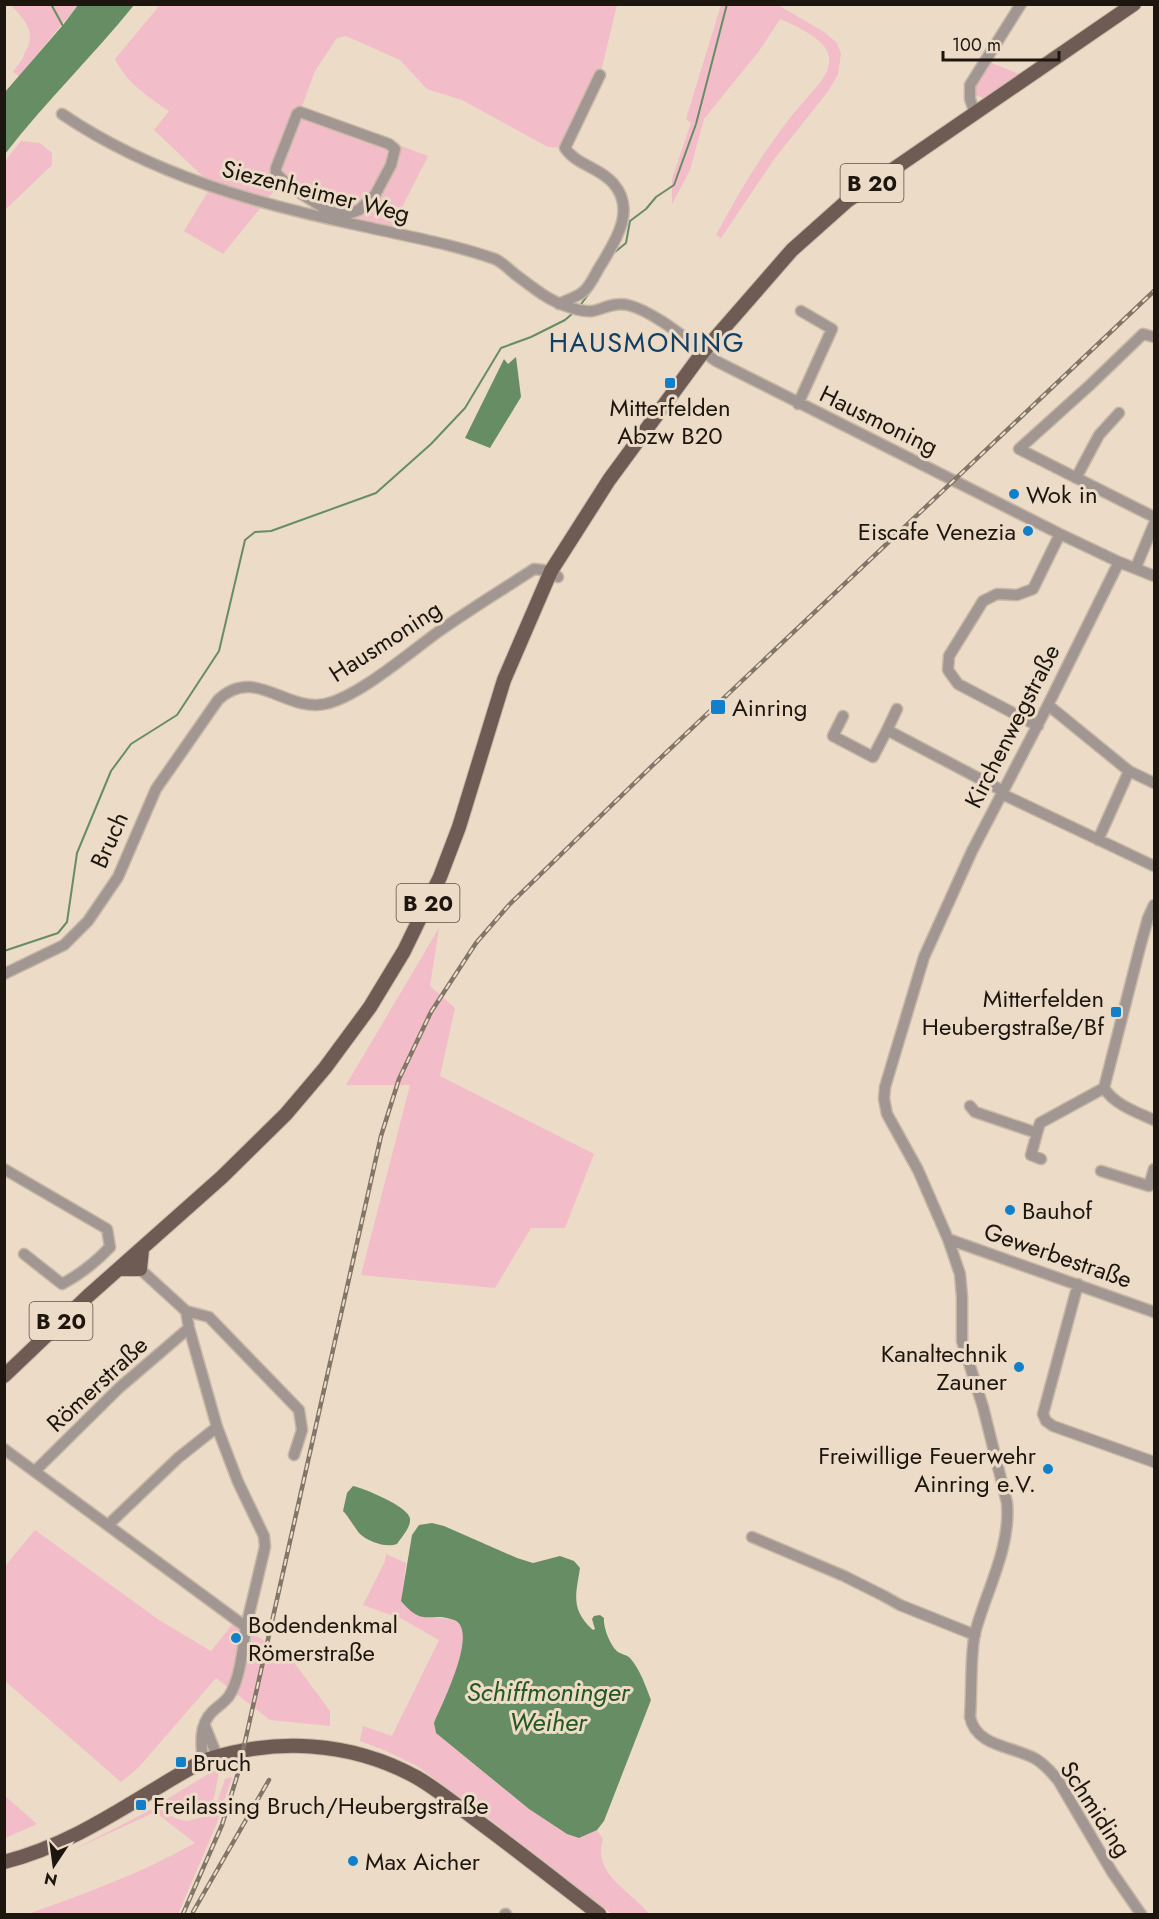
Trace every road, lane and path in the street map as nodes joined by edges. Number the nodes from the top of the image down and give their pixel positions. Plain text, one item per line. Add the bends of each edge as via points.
1 (1021, 4) edge
2 (1134, 4) edge
3 (600, 75) dead end
4 (975, 113) junction
5 (62, 114) dead end
6 (359, 210) junction
7 (362, 226) junction
8 (569, 307) junction
9 (801, 311) dead end
10 (1155, 336) edge
11 (703, 352) junction
12 (798, 404) junction
13 (1119, 413) dead end
14 (1076, 478) junction
15 (1155, 517) edge
16 (1155, 524) edge
17 (1060, 534) junction
18 (1119, 562) junction
19 (1136, 567) junction
20 (555, 574) junction
21 (1155, 576) edge
22 (225, 694) joint
23 (1048, 705) junction
24 (897, 709) dead end
25 (843, 716) dead end
26 (1038, 726) junction
27 (886, 730) junction
28 (1129, 771) junction
29 (1155, 783) edge
30 (1002, 792) junction
31 (1098, 840) junction
32 (1155, 866) edge
33 (1155, 905) edge
34 (1151, 920) edge
35 (4, 974) edge
36 (1104, 1088) junction
37 (970, 1106) dead end
38 (1155, 1120) edge
39 (1037, 1133) junction
40 (1041, 1159) dead end
41 (4, 1170) edge
42 (1101, 1170) dead end
43 (1155, 1170) edge
44 (948, 1239) junction
45 (142, 1249) junction
46 (24, 1254) dead end
47 (120, 1269) junction
48 (140, 1269) junction
49 (1078, 1284) junction
50 (186, 1311) junction
51 (1155, 1312) edge
52 (189, 1328) junction
53 (4, 1376) edge
54 (217, 1427) junction
55 (4, 1449) edge
56 (294, 1455) dead end
57 (1155, 1462) edge
58 (35, 1472) junction
59 (108, 1525) junction
60 (752, 1537) dead end
61 (246, 1627) junction
62 (975, 1635) junction
63 (972, 1725) joint
64 (210, 1759) junction
65 (4, 1862) edge
66 (599, 1914) edge
67 (1141, 1914) edge

1 - 4 street via 970,85
2 - 4 main road, B 20
3 - 8 street via 565,148 571,157 612,182 621,193 624,217 614,244
4 - 11 main road, B 20 via 877,179 818,225
5 - 7 street, Siezenheimer Weg via 93,135 204,185
6 - 6 street via 382,184 395,149 303,112 297,114 276,168 278,176 330,212 348,214
6 - 7 street
7 - 8 street, Siezenheimer Weg via 497,260 534,289
8 - 11 street via 591,311 609,304 628,305 669,327
9 - 12 street, Hausmoning via 832,329
10 - 14 street via 1143,334 1019,449
11 - 12 street, Hausmoning
11 - 20 main road, B 20 via 616,471
12 - 17 street, Hausmoning
13 - 14 street via 1099,435
14 - 15 street
16 - 19 street
17 - 18 street, Hausmoning
17 - 26 street via 1033,589 1017,595 997,594 983,601 949,657 948,670 958,684
18 - 19 street, Hausmoning
18 - 23 street, Kirchenwegstraße
19 - 21 street, Hausmoning
20 - 22 street, Hausmoning via 534,569 353,693 326,704 309,705 244,686
20 - 45 main road, B 20 via 504,680 459,827 404,951 349,1037 286,1114
22 - 35 street, Bruch via 156,789 118,876 87,921 64,945
23 - 26 street, Kirchenwegstraße
23 - 28 street
24 - 27 street
25 - 27 street via 833,736 873,757
26 - 30 street, Kirchenwegstraße
27 - 30 street
28 - 29 street
28 - 31 street
30 - 31 street
30 - 44 street, Kirchenwegstraße via 924,957 889,1070 884,1100
31 - 32 street
33 - 34 street
34 - 36 street via 1124,1005
36 - 38 street via 1110,1097 1129,1109
36 - 39 street via 1040,1123
37 - 39 street via 975,1112
39 - 40 street via 1031,1155
41 - 46 street via 107,1229 110,1247 96,1263 62,1284
42 - 43 street via 1149,1186
44 - 49 street, Gewerbestraße
44 - 62 street, Kirchenwegstraße via 962,1284 962,1341 1002,1479 1008,1514 1005,1540
45 - 47 main road, B 20
45 - 48 main road
47 - 48 main road
47 - 53 main road, B 20
48 - 50 street
49 - 51 street, Gewerbestraße
49 - 57 street via 1042,1414 1053,1426
50 - 52 street
50 - 56 street via 208,1317 299,1410 302,1430
52 - 54 street
52 - 58 street, Römerstraße via 119,1388
54 - 59 street via 178,1458
54 - 61 street via 266,1547
55 - 58 street
58 - 59 street
59 - 61 street
60 - 62 street
61 - 64 street via 229,1697 204,1723
62 - 63 street, Kirchenwegstraße
63 - 67 street, Schmiding via 982,1738 1037,1760 1058,1780
64 - 65 main road via 78,1835
64 - 66 main road via 293,1744 352,1751 395,1766 458,1806

